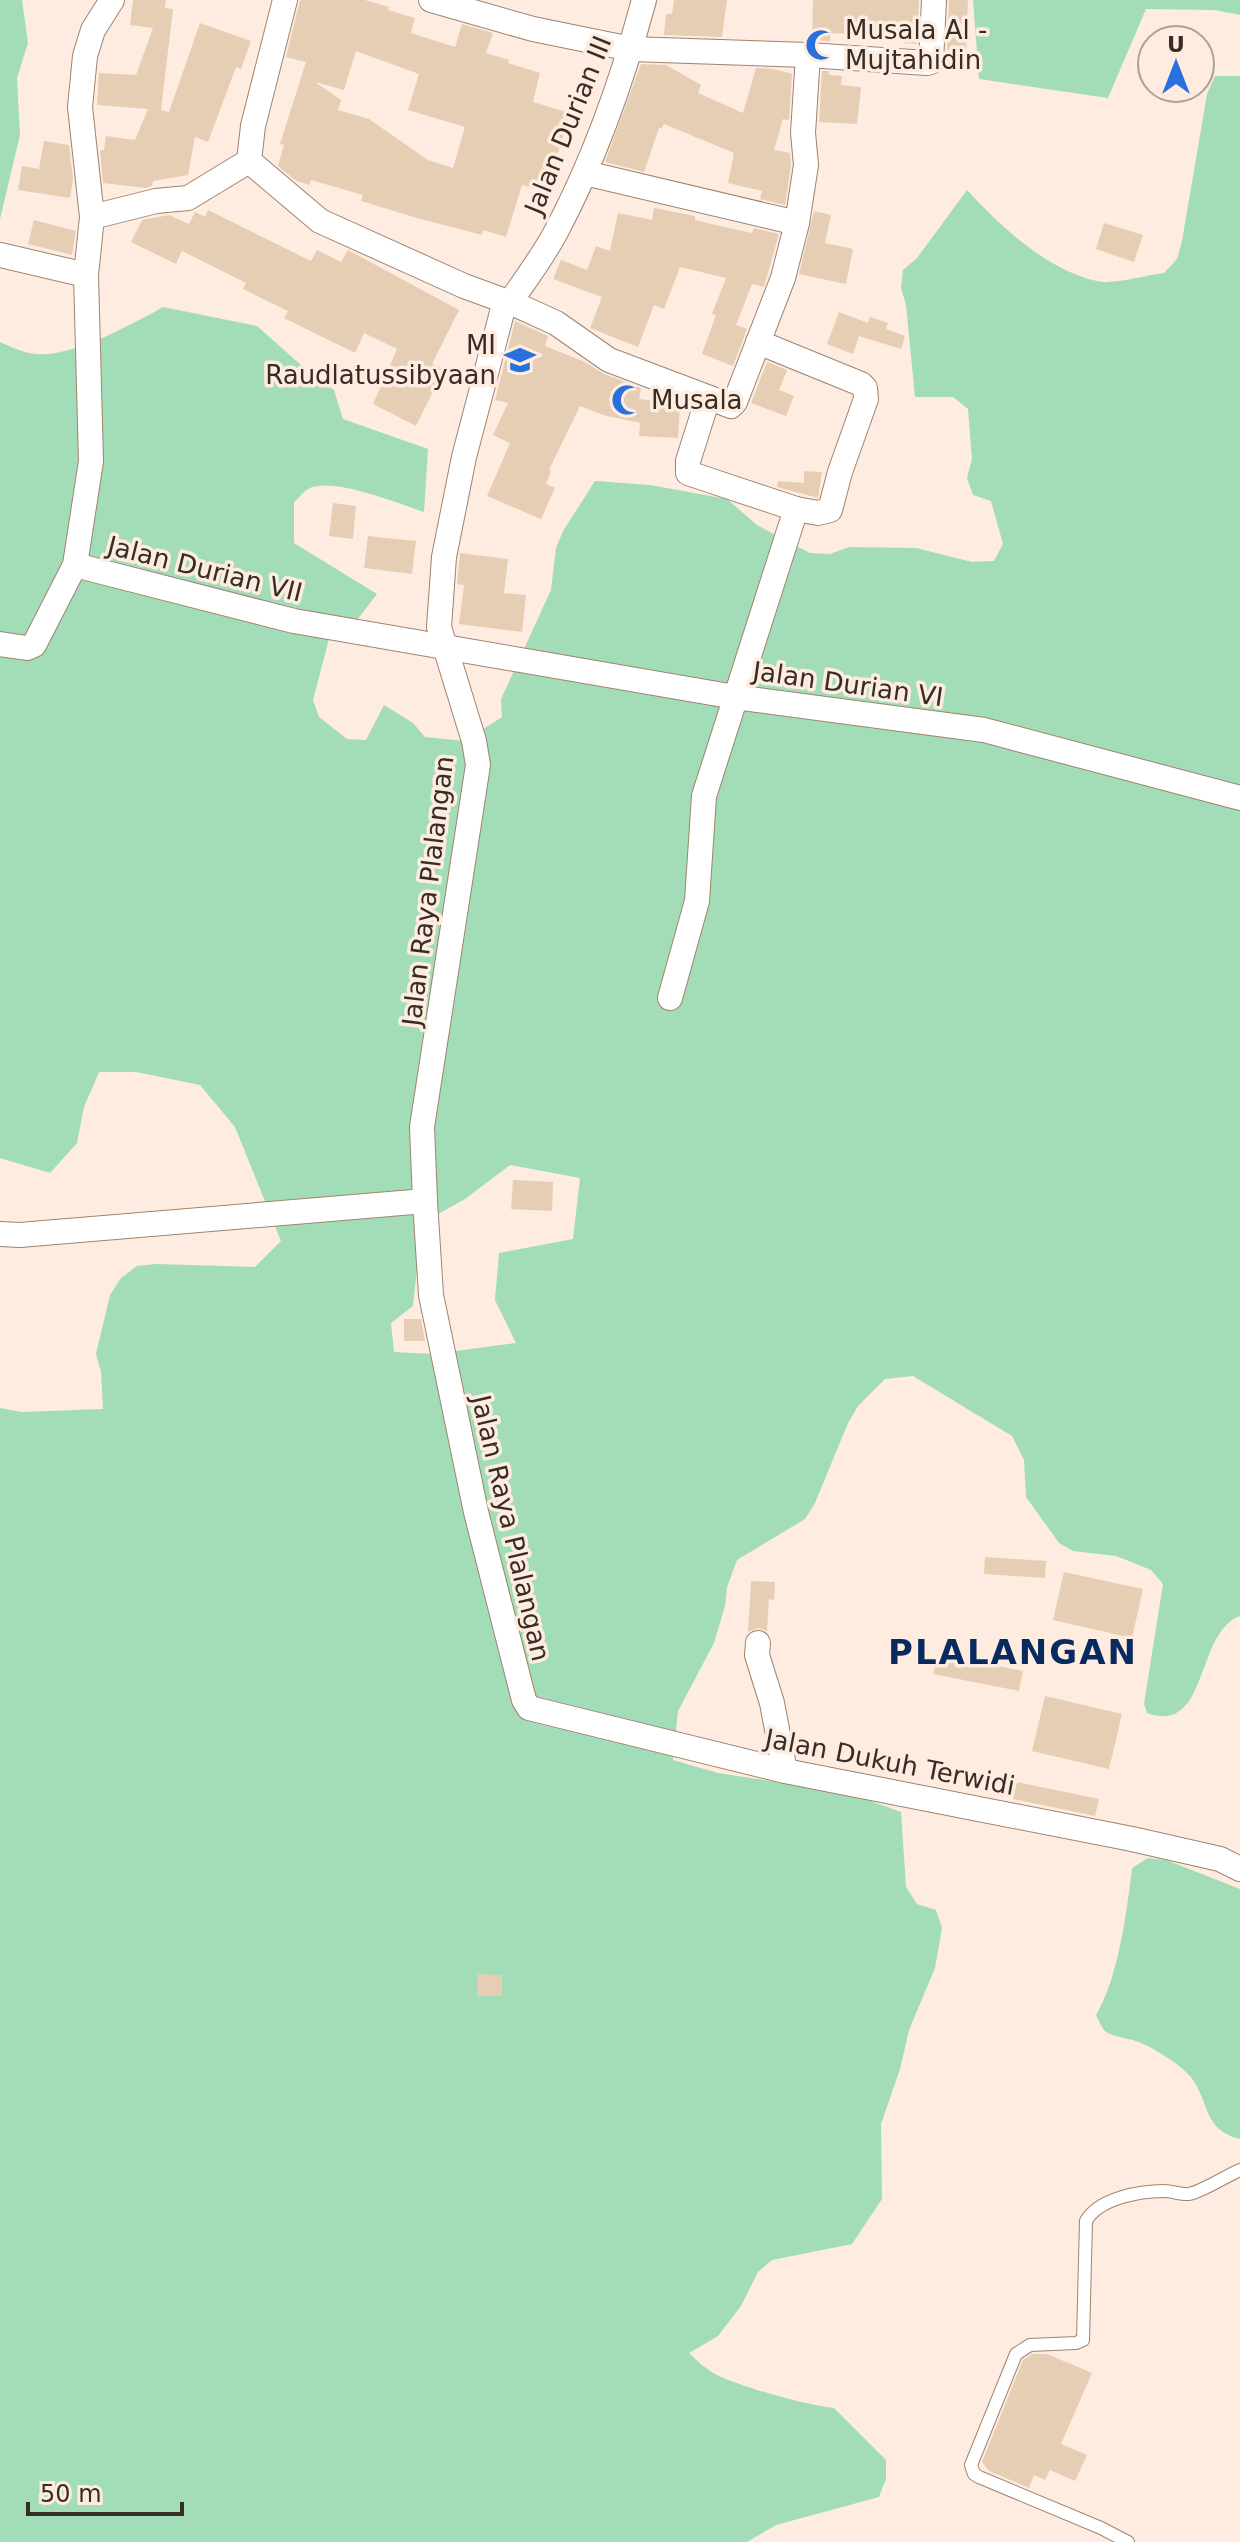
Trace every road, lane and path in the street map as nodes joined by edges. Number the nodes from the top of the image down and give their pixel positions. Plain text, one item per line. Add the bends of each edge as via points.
1 (112, 0) edge
2 (285, 0) edge
3 (431, 0) edge
4 (644, 0) edge
5 (934, 0) edge
6 (631, 49) junction
7 (808, 55) junction
8 (249, 161) junction
9 (585, 173) junction
10 (92, 217) junction
11 (795, 232) junction
12 (0, 255) edge
13 (86, 275) junction
14 (508, 302) junction
15 (758, 342) junction
16 (708, 398) junction
17 (796, 509) junction
18 (75, 565) junction
19 (0, 644) edge
20 (444, 646) junction
21 (735, 697) junction
22 (1240, 798) edge
23 (670, 998) dead end
24 (425, 1201) junction
25 (0, 1234) edge
26 (758, 1643) dead end
27 (529, 1708) joint
28 (785, 1771) junction
29 (1240, 1869) edge
30 (1240, 2170) edge
31 (1128, 2542) edge

1 - 10 street via 93,30 85,56 80,107
2 - 8 street
3 - 6 street
4 - 6 street, Jalan Durian III
5 - 7 street via 931,62
6 - 7 street
6 - 9 street, Jalan Durian III
7 - 11 street via 806,165
8 - 10 street via 188,198
8 - 14 street via 320,221
9 - 11 street
9 - 14 street, Jalan Durian III via 556,233
10 - 13 street
11 - 15 street
12 - 13 street
13 - 18 street via 91,461
14 - 16 street via 556,323 609,360
14 - 20 street, Jalan Raya Plalangan via 464,457 444,557 439,627
15 - 16 street via 735,402 726,406
15 - 17 street via 861,384 867,393 830,510
16 - 17 street via 688,473
17 - 21 street
18 - 19 street, Jalan Durian VII via 32,647
18 - 20 street, Jalan Durian VII via 294,621
20 - 21 street, Jalan Durian VI
20 - 24 street, Jalan Raya Plalangan via 478,765 422,1127
21 - 22 street, Jalan Durian VI via 984,730
21 - 23 street via 704,796 697,901
24 - 25 street
24 - 27 street, Jalan Raya Plalangan via 431,1295 449,1385 476,1512
26 - 28 street
27 - 28 street, Jalan Dukuh Terwidi
28 - 29 street, Jalan Dukuh Terwidi via 1132,1839 1220,1859
30 - 31 lane via 1189,2194 1145,2193 1096,2209 1086,2221 1083,2340 1030,2345 1016,2354 971,2465 979,2477

